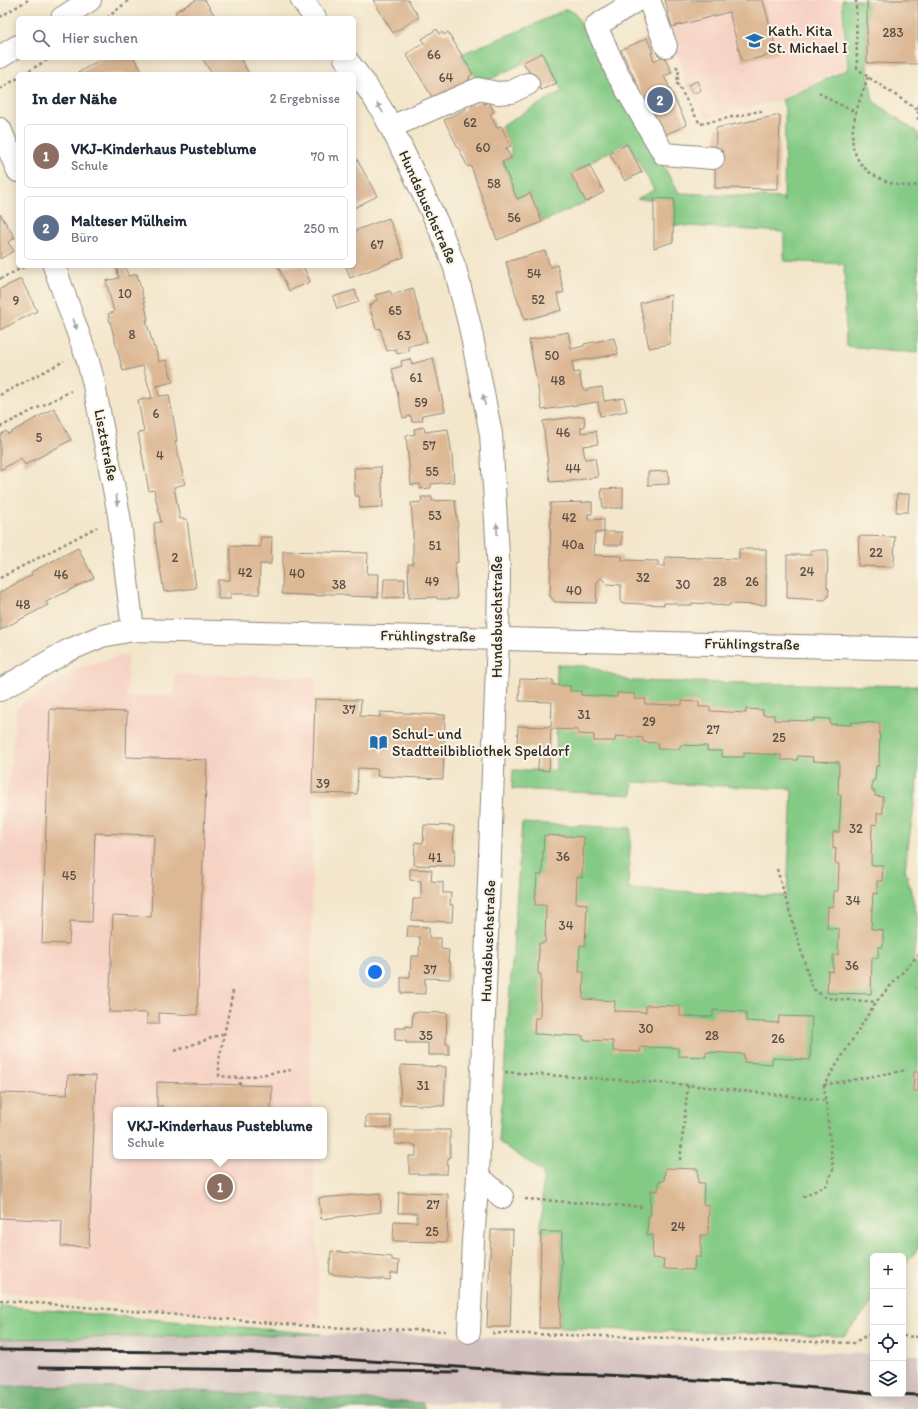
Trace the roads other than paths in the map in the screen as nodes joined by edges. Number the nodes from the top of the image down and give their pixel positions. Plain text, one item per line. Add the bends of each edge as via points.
1 (90, 0) edge
2 (302, 0) edge
3 (637, 0) edge
4 (649, 0) edge
5 (65, 16) edge
6 (314, 16) edge
7 (666, 46) road end
8 (16, 47) edge
9 (0, 57) edge
10 (347, 60) edge
11 (356, 72) edge
12 (356, 72) edge
13 (528, 84) dead end
14 (391, 127) junction
15 (0, 129) edge
16 (713, 158) dead end
17 (16, 166) edge
18 (55, 268) edge
19 (133, 630) junction
20 (498, 638) junction
21 (918, 649) edge
22 (0, 690) edge
23 (478, 1176) junction
24 (502, 1197) road end
25 (469, 1332) road end

1 - 5 street
2 - 6 street
3 - 16 street via 596,26 618,75 664,154
4 - 7 street
8 - 9 street
12 -> 10 street, Hundsbuschstraße
14 -> 11 street, Hundsbuschstraße
13 - 14 street via 511,92 498,93 478,89
20 -> 14 street, Hundsbuschstraße via 499,573 491,434 470,327 455,268 440,229
15 - 17 street
18 -> 19 street, Lisztstraße via 93,380 119,515
19 - 20 street, Frühlingstraße
19 - 22 street, Frühlingstraße via 102,636 67,651
20 - 21 street, Frühlingstraße
20 - 23 street, Hundsbuschstraße
23 - 24 street
23 - 25 street, Hundsbuschstraße

